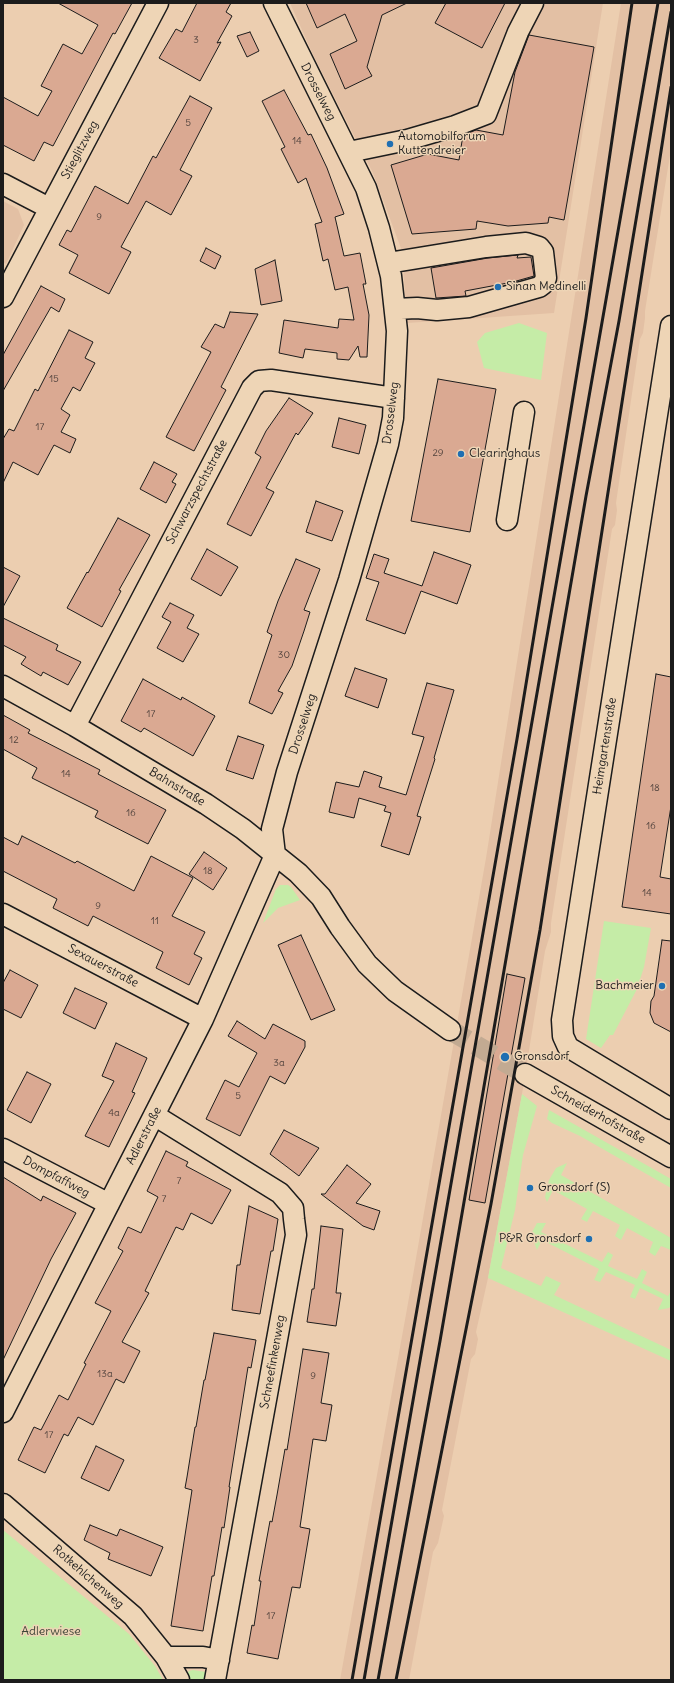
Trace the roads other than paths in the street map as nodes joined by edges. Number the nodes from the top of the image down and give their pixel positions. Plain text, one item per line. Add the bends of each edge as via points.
1 (158, 3) edge
2 (274, 3) edge
3 (533, 3) edge
4 (349, 152) junction
5 (3, 184) edge
6 (49, 208) junction
7 (388, 263) junction
8 (3, 297) edge
9 (395, 309) junction
10 (671, 326) edge
11 (394, 398) junction
12 (524, 412) dead end
13 (508, 520) dead end
14 (3, 686) edge
15 (75, 726) junction
16 (275, 855) junction
17 (3, 914) edge
18 (203, 1019) junction
19 (450, 1030) tunnel mouth
20 (525, 1074) tunnel mouth
21 (671, 1109) edge
22 (154, 1115) junction
23 (3, 1149) edge
24 (671, 1157) edge
25 (108, 1204) junction
26 (3, 1412) edge
27 (3, 1504) edge
28 (166, 1657) junction
29 (219, 1660) junction
30 (179, 1680) edge
31 (215, 1680) edge

1 - 6 street, Stieglitzweg
2 - 4 street, Drosselweg
3 - 4 street via 518,32 486,114 407,140
4 - 7 street, Drosselweg via 366,188
5 - 6 street
6 - 8 street, Stieglitzweg
7 - 9 street, Drosselweg
7 - 9 street via 526,243 538,247 543,252 546,278 539,287 469,306 437,310
9 - 11 street, Drosselweg via 397,331
10 - 21 street, Heimgartenstraße via 562,1020 563,1036 568,1048
11 - 15 street, Schwarzspechtstraße via 271,380 255,384
11 - 16 street, Drosselweg via 388,444 349,580 287,772 272,829
12 - 13 street
14 - 15 street, Bahnstraße
15 - 16 street, Bahnstraße via 206,804
16 - 18 street, Adlerstraße
16 - 19 street, Bahnstraße via 298,873 321,898 367,964 395,991
17 - 18 street, Sexauerstraße
18 - 22 street, Adlerstraße
20 - 24 street, Schneiderhofstraße
22 - 25 street, Adlerstraße
22 - 29 street, Schneefinkenweg via 280,1193 293,1208 296,1235
23 - 25 street, Dompfaffweg
25 - 26 street, Adlerstraße
27 - 28 street, Rotkehlchenweg via 133,1616
28 - 29 street via 203,1657
28 - 30 street, Rotkehlchenweg
29 - 31 street, Schneefinkenweg

